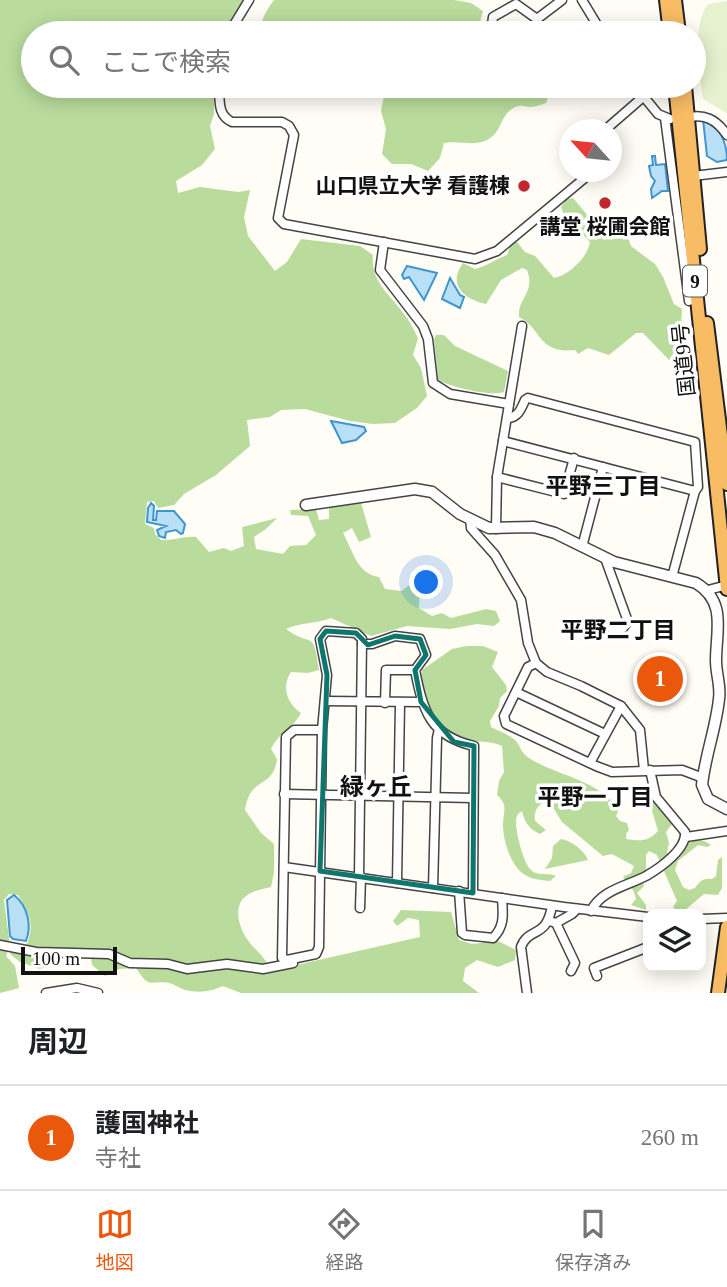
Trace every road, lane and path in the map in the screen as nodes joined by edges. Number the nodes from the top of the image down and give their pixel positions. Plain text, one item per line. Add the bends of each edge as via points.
1 (249, 0) edge
2 (562, 0) edge
3 (582, 0) edge
4 (667, 0) edge
5 (675, 0) edge
6 (537, 19) joint
7 (236, 21) edge
8 (492, 21) edge
9 (595, 21) edge
10 (669, 21) edge
11 (678, 21) edge
12 (220, 98) edge
13 (642, 98) edge
14 (644, 98) edge
15 (676, 98) edge
16 (682, 98) edge
17 (618, 119) edge
18 (677, 119) junction
19 (726, 132) edge
20 (727, 172) edge
21 (693, 176) junction
22 (580, 182) edge
23 (384, 242) junction
24 (690, 301) dead end
25 (522, 327) dead end
26 (509, 404) junction
27 (507, 418) junction
28 (503, 441) junction
29 (574, 458) junction
30 (603, 467) junction
31 (697, 475) junction
32 (497, 477) junction
33 (725, 478) edge
34 (695, 491) junction
35 (306, 505) dead end
36 (470, 519) junction
37 (496, 529) junction
38 (582, 547) junction
39 (605, 558) junction
40 (672, 577) junction
41 (727, 587) edge
42 (708, 590) junction
43 (612, 629) dead end
44 (362, 644) junction
45 (536, 663) junction
46 (415, 670) junction
47 (516, 692) junction
48 (325, 701) junction
49 (361, 702) junction
50 (421, 702) junction
51 (385, 703) junction
52 (400, 703) junction
53 (621, 706) junction
54 (439, 729) junction
55 (322, 730) junction
56 (606, 734) junction
57 (590, 763) junction
58 (647, 770) junction
59 (703, 778) junction
60 (284, 794) junction
61 (321, 794) junction
62 (360, 796) junction
63 (399, 796) junction
64 (435, 797) junction
65 (473, 797) junction
66 (727, 809) edge
67 (727, 831) edge
68 (686, 837) junction
69 (284, 867) junction
70 (320, 871) junction
71 (360, 877) junction
72 (397, 883) junction
73 (433, 888) junction
74 (459, 891) junction
75 (472, 893) junction
76 (502, 898) junction
77 (552, 905) junction
78 (360, 908) dead end
79 (577, 909) junction
80 (591, 911) junction
81 (643, 916) edge
82 (727, 918) edge
83 (706, 919) edge
84 (553, 922) junction
85 (727, 927) edge
86 (0, 945) edge
87 (643, 949) edge
88 (316, 954) junction
89 (594, 968) dead end
90 (572, 971) dead end
91 (46, 993) edge
92 (98, 993) edge
93 (527, 993) edge
94 (718, 993) edge

1 - 7 street
2 - 6 street
3 - 9 street
4 - 10 highway
5 - 11 highway
6 - 8 street via 516,5
12 - 23 street via 226,119 232,122 282,122 294,135 280,222
13 - 17 street
14 - 18 street via 658,114
15 - 18 highway, 国道9号 / 9
16 - 18 highway, 国道9号 / 9
18 - 19 street via 700,116 714,120
18 - 21 highway, 国道9号 / 9
18 - 24 street
18 - 33 highway, 国道9号 / 9
20 - 21 street
21 - 33 highway, 国道9号 / 9
22 - 23 street via 485,257
23 - 26 street via 380,270 423,326 433,383 450,394
25 - 26 street
26 - 27 street
27 - 28 street
27 - 31 street via 519,413 528,398 695,442
28 - 29 street
28 - 32 street
29 - 30 street
29 - 32 street via 565,494
30 - 34 street
30 - 38 street
31 - 33 street
31 - 34 street
32 - 37 street
33 - 41 highway, 国道9号 / 9
34 - 40 street
35 - 36 street via 421,489
36 - 37 street
36 - 45 street via 471,528 495,555 522,600
37 - 38 street via 527,526
38 - 39 street
39 - 40 street
39 - 43 street via 627,619 623,628
40 - 42 street
41 - 42 street
42 - 59 street via 718,620 720,692
44 - 46 street via 395,636 420,639 426,655
44 - 48 street via 356,633 326,631 320,639 327,676
44 - 49 street
45 - 47 street via 528,667
45 - 53 street
46 - 50 street
46 - 51 street via 386,670
47 - 56 street
47 - 57 street via 504,716 506,723
48 - 49 street
48 - 55 street
49 - 51 street
49 - 62 street
50 - 52 street
50 - 54 street
51 - 52 street
52 - 63 street
53 - 56 street
53 - 58 street via 640,730
54 - 64 street
54 - 65 street via 454,742 474,746
55 - 60 street via 294,730 286,737
55 - 61 street
56 - 57 street
57 - 58 street via 612,772
58 - 59 street via 682,770
58 - 68 street via 656,797
59 - 66 street via 708,799
60 - 61 street
60 - 69 street
61 - 62 street
61 - 70 street
62 - 63 street
62 - 71 street
63 - 64 street
63 - 72 street
64 - 65 street
64 - 73 street
65 - 75 street
67 - 68 street
68 - 80 street via 669,859 606,894
69 - 70 street
69 - 88 street via 282,958
70 - 71 street
70 - 88 street
71 - 72 street
71 - 78 street
72 - 73 street
73 - 74 street
74 - 75 street
74 - 76 street via 465,935 496,935 503,922
75 - 76 street
76 - 77 street
77 - 79 street
77 - 84 street
79 - 80 street
79 - 84 street
80 - 81 street
82 - 83 street
84 - 90 street via 575,963
84 - 93 street via 521,947
85 - 94 highway
86 - 88 street via 36,952 109,954 131,963 187,969 227,964 262,969 316,958
87 - 89 street
91 - 92 street via 77,988

